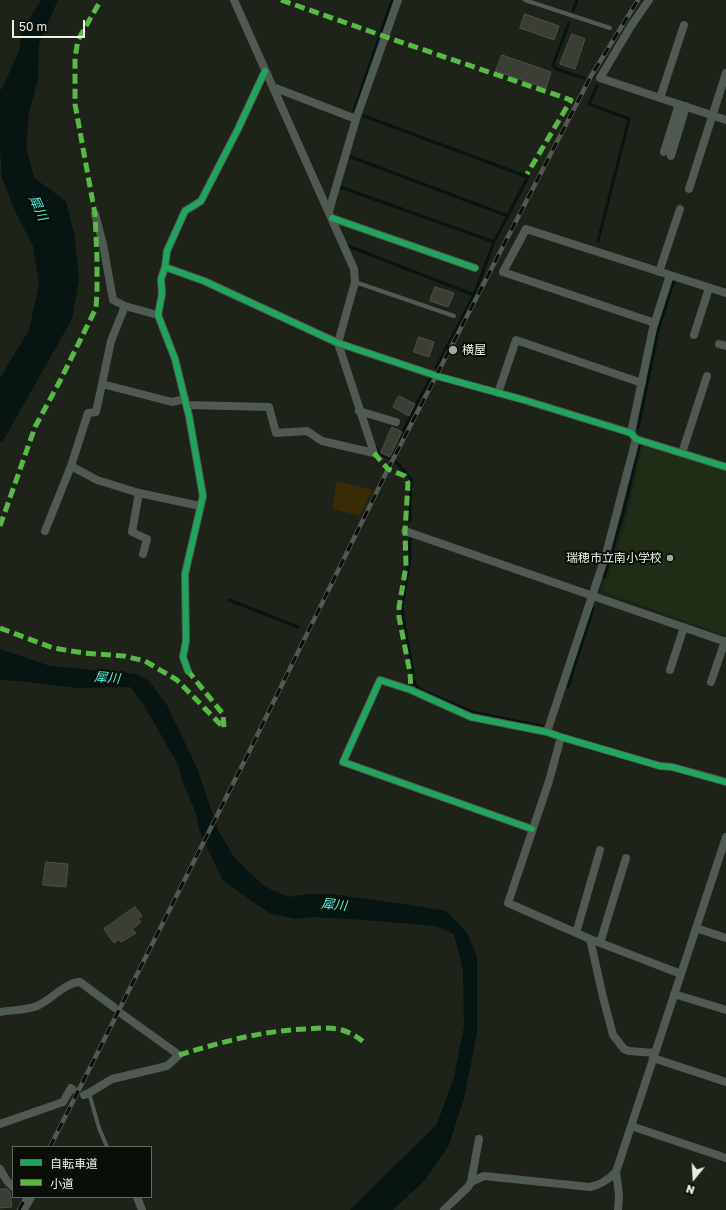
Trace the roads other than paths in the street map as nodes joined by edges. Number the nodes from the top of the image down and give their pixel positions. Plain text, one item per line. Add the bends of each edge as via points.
1 (234, 0) edge
2 (398, 0) edge
3 (525, 0) edge
4 (649, 0) edge
5 (684, 24) dead end
6 (610, 28) dead end
7 (265, 71) junction
8 (726, 74) edge
9 (273, 87) junction
10 (660, 98) junction
11 (683, 105) junction
12 (713, 115) junction
13 (356, 119) junction
14 (726, 120) edge
15 (667, 154) dead end
16 (689, 189) dead end
17 (680, 209) dead end
18 (95, 214) dead end
19 (330, 215) junction
20 (165, 267) junction
21 (475, 268) dead end
22 (659, 272) junction
23 (670, 275) junction
24 (355, 282) junction
25 (709, 288) junction
26 (726, 293) edge
27 (125, 306) junction
28 (158, 315) junction
29 (454, 316) dead end
30 (655, 323) junction
31 (694, 335) dead end
32 (338, 343) junction
33 (708, 376) dead end
34 (642, 383) junction
35 (102, 384) junction
36 (498, 393) junction
37 (186, 402) junction
38 (359, 411) junction
39 (396, 422) dead end
40 (634, 436) junction
41 (682, 453) junction
42 (71, 466) junction
43 (726, 467) edge
44 (139, 492) junction
45 (200, 506) junction
46 (405, 530) dead end
47 (45, 531) dead end
48 (143, 554) dead end
49 (593, 595) junction
50 (684, 627) junction
51 (725, 641) edge
52 (670, 670) dead end
53 (188, 671) dead end
54 (711, 682) dead end
55 (547, 732) junction
56 (561, 737) junction
57 (726, 782) edge
58 (532, 829) junction
59 (726, 837) edge
60 (600, 850) dead end
61 (626, 858) dead end
62 (722, 862) edge
63 (696, 928) junction
64 (576, 933) junction
65 (726, 938) edge
66 (590, 939) junction
67 (600, 942) junction
68 (681, 974) junction
69 (674, 994) junction
70 (114, 1008) dead end
71 (726, 1010) edge
72 (0, 1012) edge
73 (122, 1014) dead end
74 (654, 1055) junction
75 (726, 1082) edge
76 (72, 1088) dead end
77 (86, 1094) joint
78 (0, 1124) edge
79 (631, 1126) junction
80 (479, 1139) dead end
81 (107, 1146) edge
82 (726, 1158) edge
83 (0, 1169) edge
84 (616, 1172) junction
85 (471, 1182) junction
86 (12, 1186) edge
87 (30, 1198) edge
88 (137, 1198) edge
89 (24, 1210) edge
90 (142, 1210) edge
91 (444, 1210) edge
92 (618, 1210) edge

1 - 7 street
2 - 13 street
3 - 6 lane
4 - 10 street via 600,78
5 - 10 street
7 - 9 street
7 - 20 street via 201,201 184,211 167,251
8 - 12 street
9 - 13 street
9 - 19 street
10 - 11 street
11 - 12 street
11 - 15 street
12 - 14 street
12 - 16 street
13 - 19 street
17 - 22 street
18 - 27 street via 113,300
19 - 21 street
19 - 24 street via 354,269
20 - 28 street via 161,279 162,294
20 - 32 street
22 - 23 street
22 - 30 street via 526,228 503,272
23 - 25 street
23 - 30 street
24 - 29 lane
24 - 32 street
25 - 26 street
25 - 31 street
27 - 28 street
27 - 35 street via 112,341
28 - 37 street via 176,358
30 - 34 street
32 - 36 street
32 - 38 street
33 - 41 street
34 - 36 street via 516,340
34 - 40 street
35 - 37 street via 172,402
35 - 42 street via 96,412 88,413
36 - 40 street
37 - 38 street via 269,407 276,433 308,431 322,441 374,453
37 - 45 street via 203,496
38 - 39 street
40 - 41 street
40 - 49 street via 622,498
41 - 43 street
42 - 44 street via 97,480
42 - 47 street
44 - 45 street
44 - 48 street via 132,532 147,538
45 - 53 street via 185,574 186,641 183,657
46 - 49 street
49 - 50 street
49 - 55 street
50 - 51 street
50 - 52 street
51 - 54 street
55 - 56 street
55 - 58 street via 471,717 411,690 380,680 343,762
56 - 57 street
56 - 58 street
58 - 64 street via 508,904
59 - 62 street
60 - 64 street
61 - 67 street
62 - 63 street
63 - 65 street
63 - 68 street
64 - 66 street
66 - 67 street
66 - 74 street via 613,1035 624,1049
67 - 68 street
68 - 69 street
69 - 71 street
69 - 74 street
70 - 72 street via 80,982 74,982 36,1007
73 - 77 street via 179,1055 167,1066 112,1080
74 - 75 street
74 - 79 street
76 - 78 street via 63,1102
77 - 81 lane
79 - 82 street
79 - 84 street
80 - 85 street
83 - 86 street
84 - 85 street via 608,1181 590,1187 484,1176
84 - 92 street
85 - 91 street
87 - 89 street
88 - 90 street

